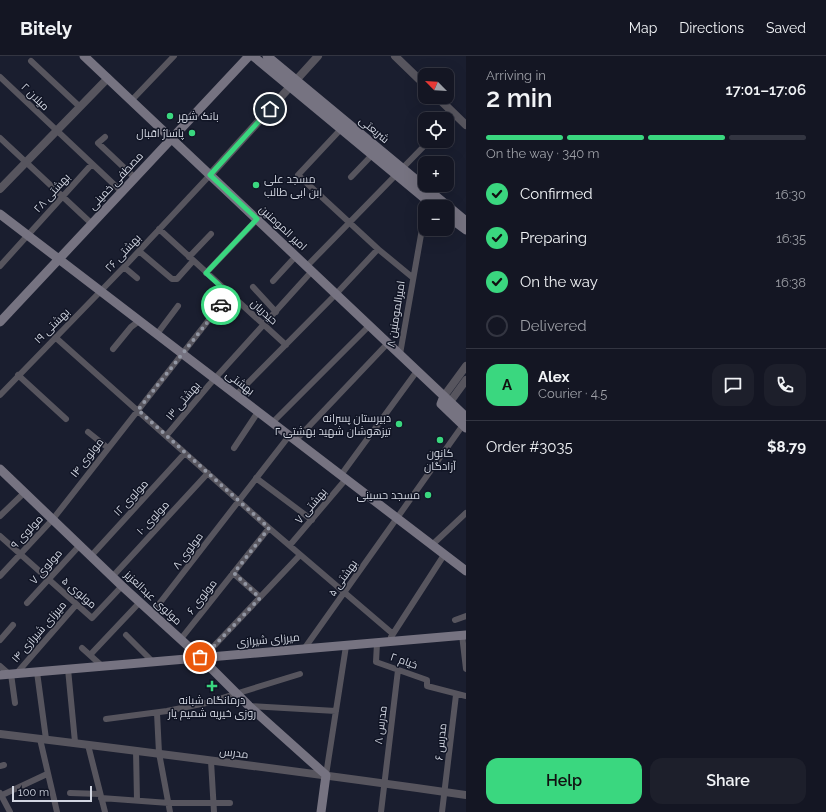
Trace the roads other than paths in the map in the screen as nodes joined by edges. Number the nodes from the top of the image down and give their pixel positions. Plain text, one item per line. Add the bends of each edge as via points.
1 (249, 56) edge
2 (253, 56) edge
3 (267, 56) edge
4 (318, 56) edge
5 (396, 56) edge
6 (88, 57) edge
7 (172, 58) edge
8 (31, 61) dead end
9 (0, 77) edge
10 (108, 78) junction
11 (418, 78) edge
12 (293, 83) junction
13 (131, 100) junction
14 (444, 104) edge
15 (80, 107) junction
16 (456, 115) joint
17 (466, 125) edge
18 (341, 129) junction
19 (56, 132) junction
20 (105, 136) dead end
21 (0, 138) edge
22 (172, 139) junction
23 (422, 148) edge
24 (372, 155) junction
25 (26, 162) junction
26 (92, 164) junction
27 (398, 171) junction
28 (210, 175) junction
29 (351, 177) dead end
30 (135, 178) junction
31 (0, 189) edge
32 (122, 192) junction
33 (62, 197) junction
34 (423, 200) edge
35 (0, 214) edge
36 (260, 216) junction
37 (454, 221) edge
38 (466, 221) edge
39 (349, 222) junction
40 (92, 224) junction
41 (159, 229) junction
42 (466, 230) edge
43 (211, 234) dead end
44 (28, 235) junction
45 (420, 236) edge
46 (378, 249) junction
47 (139, 250) junction
48 (296, 256) junction
49 (59, 259) junction
50 (191, 259) junction
51 (0, 266) edge
52 (124, 267) junction
53 (310, 269) junction
54 (206, 273) junction
55 (412, 277) junction
56 (138, 278) dead end
57 (273, 281) dead end
58 (253, 287) dead end
59 (100, 291) junction
60 (229, 294) junction
61 (336, 294) junction
62 (178, 306) dead end
63 (276, 312) junction
64 (139, 321) junction
65 (0, 322) edge
66 (264, 325) junction
67 (370, 326) junction
68 (157, 334) junction
69 (55, 337) junction
70 (388, 343) junction
71 (286, 345) junction
72 (113, 349) dead end
73 (183, 354) junction
74 (400, 354) junction
75 (466, 366) edge
76 (417, 371) junction
77 (18, 375) junction
78 (215, 379) junction
79 (466, 380) edge
80 (0, 395) edge
81 (236, 395) junction
82 (447, 399) junction
83 (138, 410) junction
84 (258, 412) junction
85 (66, 419) dead end
86 (272, 423) junction
87 (465, 423) edge
88 (88, 432) dead end
89 (166, 436) junction
90 (292, 438) junction
91 (108, 448) junction
92 (234, 448) dead end
93 (185, 453) junction
94 (0, 469) edge
95 (208, 473) junction
96 (343, 477) junction
97 (256, 478) junction
98 (24, 492) junction
99 (239, 500) junction
100 (466, 513) edge
101 (0, 516) edge
102 (52, 519) junction
103 (397, 519) junction
104 (312, 520) junction
105 (269, 528) junction
106 (0, 536) edge
107 (80, 545) junction
108 (290, 545) junction
109 (432, 545) junction
110 (20, 555) junction
111 (300, 555) junction
112 (444, 555) junction
113 (91, 556) junction
114 (466, 571) edge
115 (234, 573) junction
116 (0, 576) edge
117 (113, 576) junction
118 (48, 580) junction
119 (122, 586) junction
120 (345, 593) junction
121 (260, 598) junction
122 (140, 602) junction
123 (27, 603) dead end
124 (76, 605) junction
125 (152, 613) junction
126 (466, 616) edge
127 (455, 620) dead end
128 (13, 625) dead end
129 (126, 635) dead end
130 (464, 635) edge
131 (390, 638) junction
132 (0, 640) edge
133 (180, 640) junction
134 (378, 643) junction
135 (346, 646) junction
136 (82, 648) dead end
137 (304, 649) junction
138 (90, 655) junction
139 (204, 657) junction
140 (153, 662) junction
141 (0, 666) edge
142 (102, 666) junction
143 (68, 669) junction
144 (466, 669) edge
145 (398, 670) junction
146 (37, 672) junction
147 (9, 674) edge
148 (300, 674) dead end
149 (238, 695) junction
150 (456, 695) junction
151 (466, 696) edge
152 (14, 703) dead end
153 (250, 706) junction
154 (336, 711) junction
155 (156, 713) junction
156 (106, 719) dead end
157 (0, 734) edge
158 (43, 739) junction
159 (75, 742) junction
160 (88, 745) junction
161 (136, 750) junction
162 (159, 753) junction
163 (211, 761) junction
164 (47, 774) junction
165 (326, 775) junction
166 (384, 783) junction
167 (445, 792) junction
168 (70, 793) dead end
169 (0, 795) edge
170 (466, 795) edge
171 (101, 796) junction
172 (137, 800) junction
173 (213, 802) junction
174 (169, 803) junction
175 (230, 803) dead end
176 (10, 812) edge
177 (57, 812) edge
178 (105, 812) edge
179 (170, 812) edge
180 (214, 812) edge
181 (321, 812) edge
182 (381, 812) edge
183 (442, 812) edge

1 - 22 main road, مصطفی خمینی
2 - 12 main road, شریعتی
3 - 12 main road, شریعتی
4 - 12 street
5 - 11 street
6 - 10 main road, امیر المومنین
7 - 13 street
8 - 15 street
9 - 19 street, میلان ۲
10 - 13 main road, امیر المومنین
10 - 15 street
12 - 18 main road, شریعتی
12 - 27 main road, شریعتی
12 - 28 street
13 - 22 main road, امیر المومنین
14 - 16 street
15 - 19 street
16 - 17 street
18 - 24 main road, شریعتی
18 - 39 street via 298,175
19 - 25 street
19 - 26 street, میلان ۲
20 - 30 street via 98,143
21 - 25 street
22 - 28 main road, امیر المومنین
22 - 30 main road, مصطفی خمینی
23 - 27 street, بهشتی ۱۳
24 - 27 main road, شریعتی
24 - 29 street
25 - 31 street
25 - 33 street
26 - 32 street, میلان ۲
26 - 33 street, بهشتی ۲۸
27 - 34 main road, شریعتی
27 - 38 main road, شریعتی
27 - 39 street, بهشتی ۱۳
28 - 36 main road, امیر المومنین
28 - 41 street, بهشتی ۲۶
30 - 32 main road, مصطفی خمینی
32 - 40 main road, مصطفی خمینی
33 - 40 street
33 - 44 street, بهشتی ۲۸
35 - 44 main road, بهشتی
36 - 48 main road, امیر المومنین
36 - 54 street
37 - 42 main road
39 - 46 street
39 - 53 street, بهشتی ۱۳
40 - 49 main road, مصطفی خمینی
41 - 47 street, بهشتی ۲۶
41 - 50 street, حیدریان
43 - 50 street
44 - 49 main road, بهشتی
44 - 51 street, بهشتی ۲۸
45 - 55 street, امیرالمومنین ۸
46 - 55 street
46 - 61 street
47 - 50 street via 172,279 177,279
47 - 52 street, بهشتی ۲۶
48 - 53 main road, امیر المومنین
48 - 57 street
49 - 59 main road, بهشتی
49 - 65 main road, مصطفی خمینی
50 - 54 street, حیدریان
52 - 56 street
52 - 59 street, بهشتی ۲۶
53 - 61 main road, امیر المومنین
53 - 63 street, بهشتی ۱۳
54 - 60 street, حیدریان
55 - 74 street, امیرالمومنین ۸
58 - 63 street
59 - 64 main road, بهشتی
59 - 69 street, بهشتی ۱۹
60 - 66 street, حیدریان
60 - 73 street, مولوی ۱۴
61 - 67 main road, امیر المومنین
61 - 71 street
62 - 68 street
63 - 66 street, بهشتی ۱۳
64 - 68 main road, بهشتی
64 - 72 street
66 - 71 street, حیدریان
66 - 78 street, بهشتی ۱۳
67 - 70 main road, امیر المومنین
67 - 86 street
68 - 73 main road, بهشتی
69 - 77 street, بهشتی ۱۹
69 - 83 street
70 - 74 main road, امیر المومنین
70 - 90 street, مولوی ۸
71 - 81 street
73 - 78 main road, بهشتی
73 - 83 street, مولوی ۱۴
74 - 76 main road, امیر المومنین
75 - 82 street
76 - 82 main road, امیر المومنین
76 - 96 street, بهشتی ۷
77 - 80 street, بهشتی ۱۹
77 - 85 street
78 - 81 main road, بهشتی
78 - 89 street, بهشتی ۱۳
79 - 82 street
81 - 84 main road, بهشتی
82 - 87 main road, امیر المومنین
83 - 89 street
83 - 91 street, مولوی ۱۴
84 - 86 main road, بهشتی
84 - 92 street
86 - 90 main road, بهشتی
87 - 103 street, بهشتی ۵
88 - 91 street
89 - 93 street
90 - 96 main road, بهشتی
90 - 97 street, مولوی ۸
91 - 102 street, مولوی ۱۴
93 - 95 street
93 - 113 street, مولوی ۱۲
94 - 98 main road, مولوی عبدالعزیز
95 - 99 street
95 - 117 street, مولوی ۱۰
96 - 103 main road, بهشتی
96 - 104 street, بهشتی ۷
97 - 99 street, مولوی ۸
97 - 104 street
98 - 101 street
98 - 102 main road, مولوی عبدالعزیز
99 - 105 street
99 - 125 street, مولوی ۸
100 - 109 street
102 - 107 main road, مولوی عبدالعزیز
102 - 110 street, مولوی ۹
103 - 109 main road, بهشتی
103 - 120 street, بهشتی ۵
104 - 108 street, بهشتی ۷
105 - 108 street
105 - 115 street, مولوی ۶
106 - 110 street, مولوی ۵
107 - 113 main road, مولوی عبدالعزیز
107 - 118 street, مولوی ۷
108 - 111 street
109 - 112 main road, بهشتی
110 - 116 street, مولوی ۹
110 - 118 street, مولوی ۵
111 - 120 street
111 - 121 street
112 - 114 main road, بهشتی
112 - 131 street
113 - 117 main road, مولوی عبدالعزیز
115 - 121 street
115 - 133 street, مولوی ۶
117 - 119 main road, مولوی عبدالعزیز
118 - 123 street, مولوی ۷
118 - 124 street, مولوی ۵
119 - 122 main road, مولوی عبدالعزیز
119 - 124 street, مولوی ۵ via 92,618
120 - 131 street
120 - 137 street, بهشتی ۵
121 - 139 street
122 - 125 main road, مولوی عبدالعزیز
122 - 138 street
124 - 147 street, میرزای شیرازی ۱۴
125 - 133 main road, مولوی عبدالعزیز
126 - 127 street
128 - 132 street
129 - 140 street
130 - 131 main road, میرزای شیرازی
130 - 144 street
131 - 134 main road, میرزای شیرازی
133 - 139 main road, مولوی عبدالعزیز
134 - 135 main road, میرزای شیرازی
134 - 145 street, خیام ۲ via 376,662
135 - 137 main road, میرزای شیرازی
135 - 154 street
136 - 138 street
137 - 139 main road, میرزای شیرازی
138 - 142 street
139 - 140 main road, میرزای شیرازی
139 - 149 main road, مولوی عبدالعزیز
140 - 142 main road, میرزای شیرازی
141 - 147 street
142 - 143 main road, میرزای شیرازی
143 - 146 main road, میرزای شیرازی
143 - 159 street
145 - 150 street, خیام ۲ via 427,680 427,686
145 - 166 street, مدرس ۸
146 - 147 main road, میرزای شیرازی
146 - 158 street via 42,705
147 - 152 street
148 - 149 street
149 - 153 main road, مولوی عبدالعزیز
149 - 155 street
150 - 151 street, خیام ۲
150 - 167 street, مدرس ۶
153 - 154 street
153 - 165 main road, مولوی عبدالعزیز
154 - 165 street
155 - 156 street
155 - 162 street
157 - 158 street, مدرس
158 - 159 street, مدرس
158 - 164 street
159 - 160 street, مدرس
160 - 161 street, مدرس
160 - 171 street
161 - 162 street, مدرس
161 - 172 street
162 - 163 street, مدرس
162 - 174 street
163 - 165 street, مدرس
163 - 173 street
164 - 169 street
164 - 177 street
165 - 166 street, مدرس
165 - 181 main road
166 - 167 street, مدرس
166 - 182 street, مدرس ۸
167 - 170 street, مدرس
167 - 183 street, مدرس ۶
168 - 171 street
169 - 176 street
171 - 172 street
171 - 178 street
172 - 174 street
173 - 174 street
173 - 175 street
173 - 180 street
174 - 179 street

